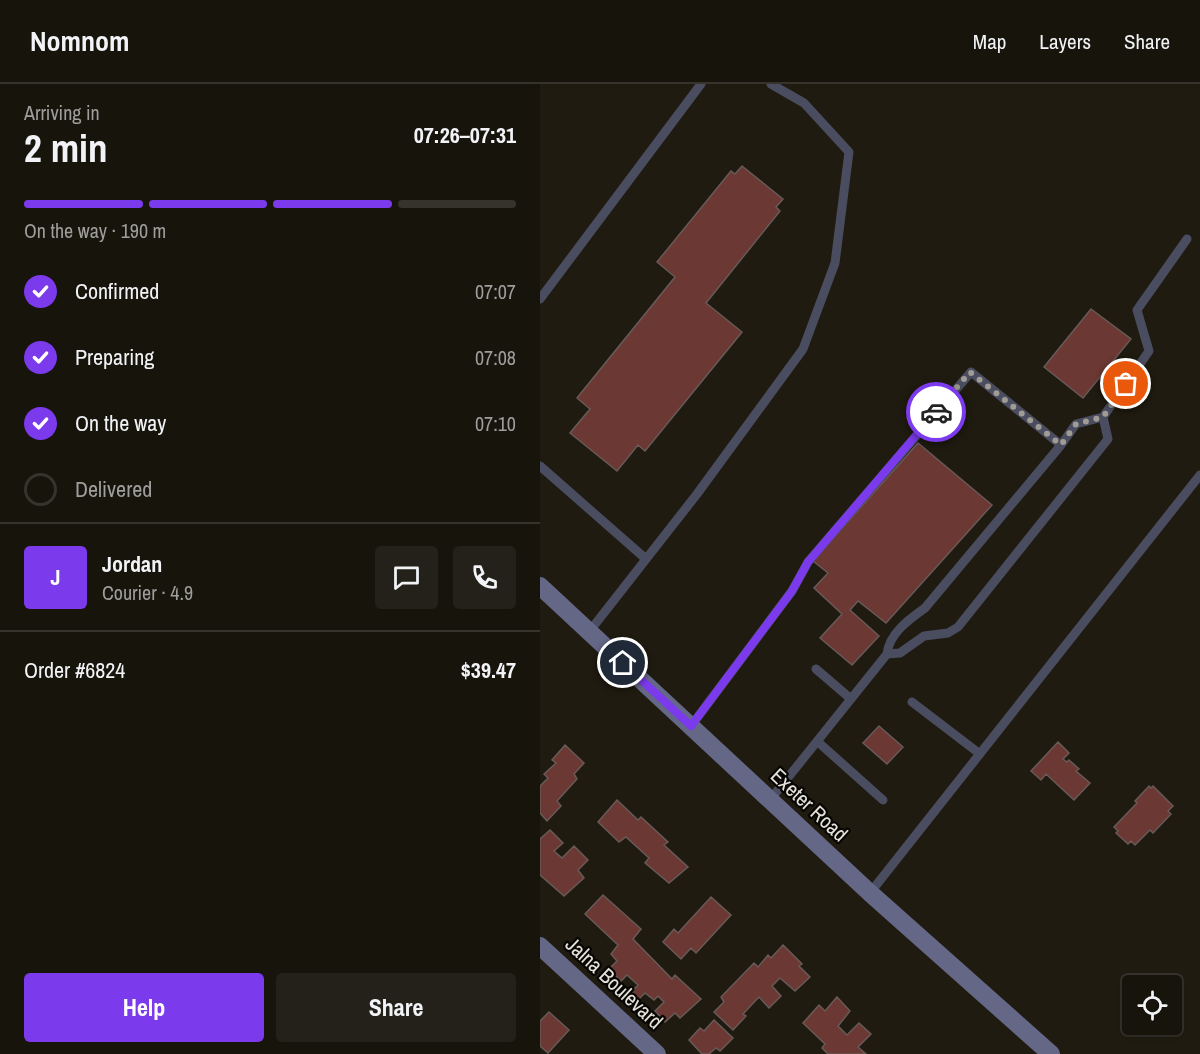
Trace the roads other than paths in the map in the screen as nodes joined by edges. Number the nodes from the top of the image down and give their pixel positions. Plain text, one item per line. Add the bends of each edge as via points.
1 (701, 84) edge
2 (771, 84) edge
3 (1187, 239) dead end
4 (540, 299) edge
5 (1103, 417) junction
6 (1061, 445) junction
7 (540, 466) edge
8 (1200, 475) edge
9 (646, 559) junction
10 (540, 586) edge
11 (589, 632) junction
12 (887, 654) junction
13 (816, 669) dead end
14 (851, 699) junction
15 (912, 702) dead end
16 (691, 726) junction
17 (818, 742) junction
18 (980, 754) junction
19 (770, 800) junction
20 (883, 800) dead end
21 (870, 893) junction
22 (543, 954) edge
23 (657, 1054) edge
24 (1051, 1054) edge

1 - 4 lane
2 - 9 lane via 804,103 849,152 835,263 803,349
3 - 5 lane via 1137,310 1149,351
5 - 6 lane via 1076,424
5 - 12 lane via 1108,439 958,627 948,633 924,636 900,653
6 - 12 lane via 925,608 888,642
6 - 16 lane via 970,372 808,562 792,591
7 - 9 lane
8 - 18 lane
9 - 11 lane
10 - 11 main road, Exeter Road
11 - 16 main road, Exeter Road
12 - 14 lane
13 - 14 lane
14 - 17 lane
15 - 18 lane
16 - 19 main road, Exeter Road
17 - 19 lane
17 - 20 lane
18 - 21 lane
19 - 21 main road, Exeter Road
21 - 24 main road, Exeter Road
22 - 23 main road, Jalna Boulevard

